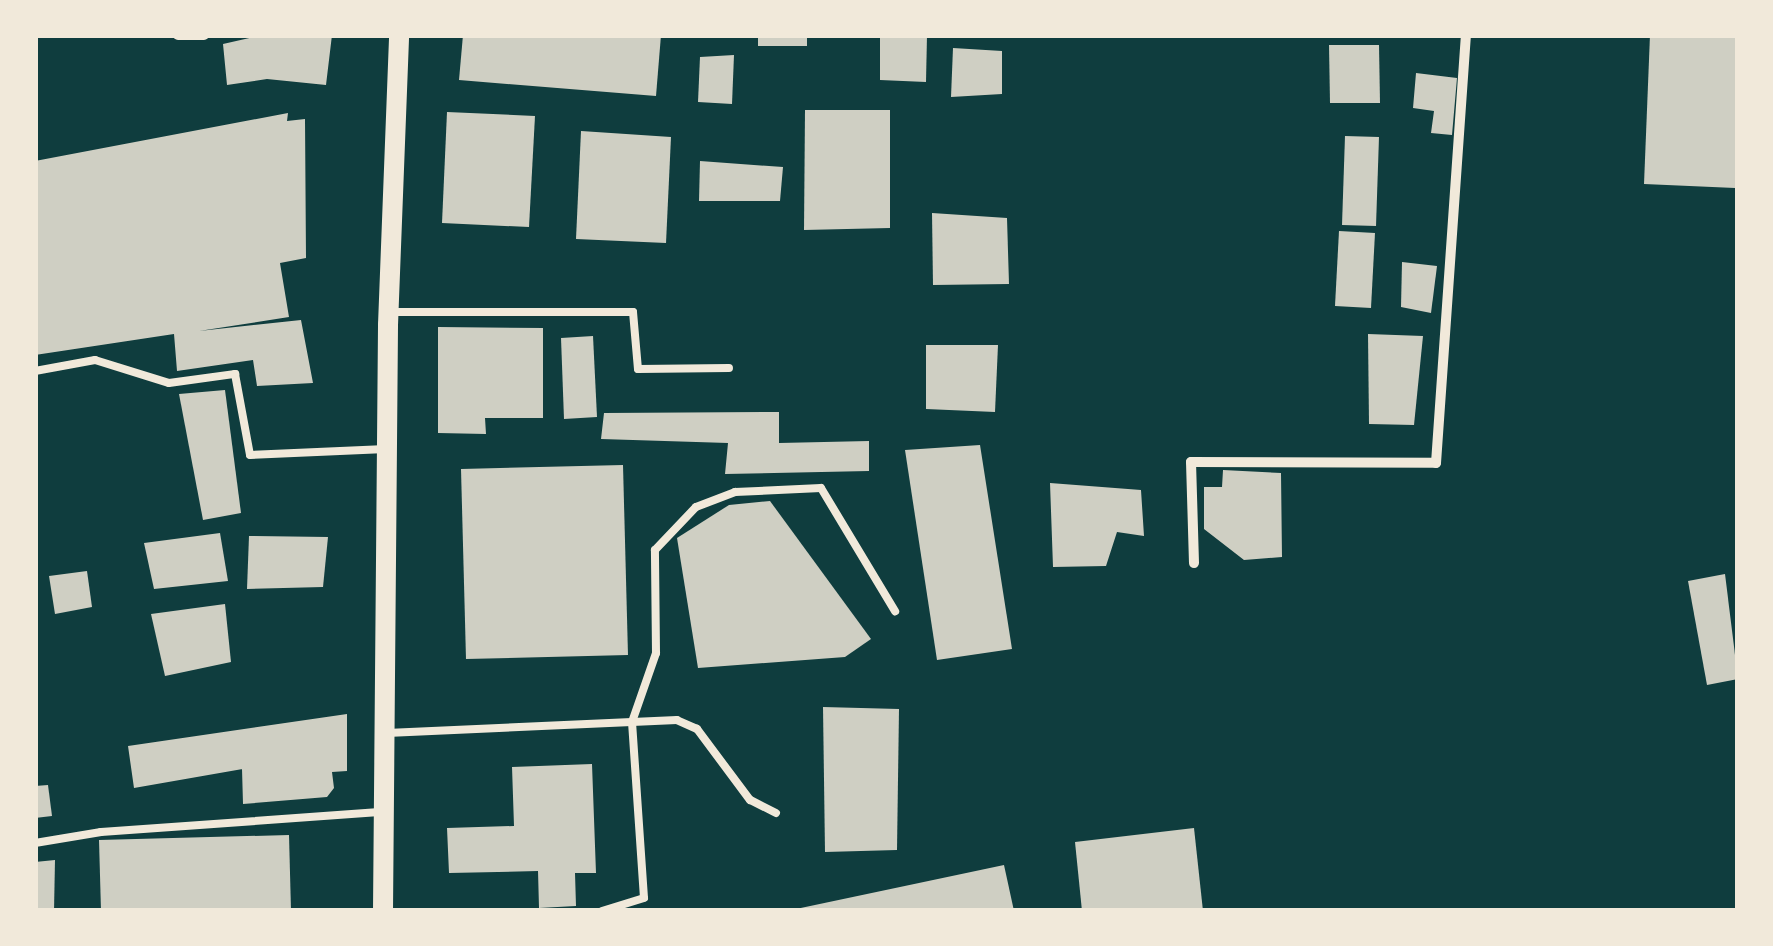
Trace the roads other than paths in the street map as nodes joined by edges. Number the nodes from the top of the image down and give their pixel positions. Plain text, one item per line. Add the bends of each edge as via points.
1 (178, 35) edge
2 (204, 35) edge
3 (399, 35) edge
4 (1466, 35) edge
5 (388, 312) junction
6 (729, 368) dead end
7 (35, 371) edge
8 (386, 450) junction
9 (1194, 563) dead end
10 (895, 611) dead end
11 (632, 722) junction
12 (384, 733) junction
13 (384, 812) junction
14 (776, 814) dead end
15 (35, 843) edge
16 (383, 911) edge
17 (602, 911) edge

1 - 2 street
3 - 5 main road
4 - 9 street via 1436,463 1192,462
5 - 6 lane via 633,312 638,369
5 - 8 main road
7 - 8 lane via 95,360 168,383 235,374 250,455
8 - 12 main road
10 - 11 lane via 820,488 735,492 696,506 655,550 656,653
11 - 12 lane
11 - 14 lane via 677,720 697,729 750,800
11 - 17 lane via 644,898
12 - 13 main road
13 - 15 lane via 102,832
13 - 16 main road

